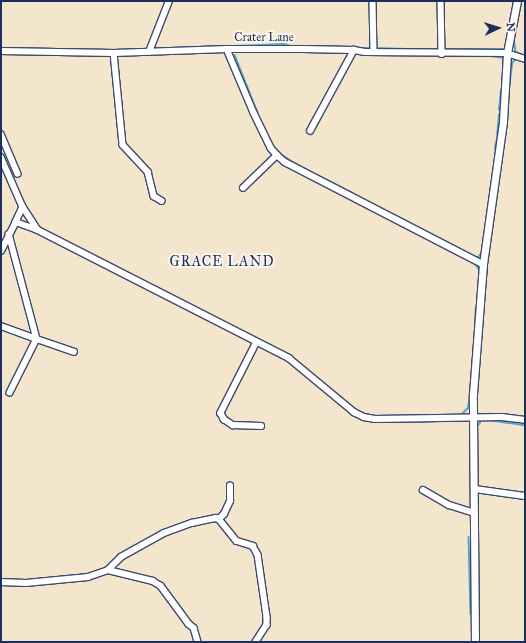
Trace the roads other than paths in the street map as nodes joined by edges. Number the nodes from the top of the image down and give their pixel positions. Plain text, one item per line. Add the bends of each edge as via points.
1 (169, 1) edge
2 (373, 1) edge
3 (441, 1) edge
4 (517, 1) edge
5 (227, 49) junction
6 (354, 50) junction
7 (1, 51) edge
8 (150, 52) junction
9 (374, 52) junction
10 (114, 53) junction
11 (507, 53) junction
12 (442, 54) junction
13 (525, 59) edge
14 (310, 131) dead end
15 (1, 134) edge
16 (277, 156) junction
17 (1, 157) edge
18 (18, 174) dead end
19 (243, 188) dead end
20 (162, 201) dead end
21 (23, 207) junction
22 (16, 222) junction
23 (38, 230) junction
24 (9, 234) junction
25 (1, 251) edge
26 (483, 264) junction
27 (1, 326) edge
28 (37, 339) junction
29 (257, 342) junction
30 (74, 352) dead end
31 (10, 393) dead end
32 (472, 418) junction
33 (525, 420) edge
34 (261, 426) dead end
35 (230, 486) dead end
36 (424, 490) dead end
37 (475, 490) junction
38 (525, 496) edge
39 (475, 513) junction
40 (219, 518) junction
41 (108, 570) junction
42 (1, 582) edge
43 (198, 642) edge
44 (256, 642) edge
45 (475, 642) edge

1 - 8 street
2 - 9 street
3 - 12 street
4 - 11 street
5 - 6 street, Crater Lane
5 - 8 street, Crater Lane
5 - 16 street via 254,113
6 - 9 street, Crater Lane
6 - 14 street
7 - 10 street, Crater Lane
8 - 10 street, Crater Lane
9 - 12 street, Crater Lane
10 - 20 street via 123,145 148,172 154,196
11 - 12 street, Crater Lane
11 - 13 street, Crater Lane
11 - 26 street via 503,122
15 - 18 street
16 - 19 street
16 - 26 street
17 - 21 street
21 - 22 street
21 - 23 street
22 - 23 street
22 - 24 street
23 - 29 street
24 - 25 street
24 - 28 street
26 - 32 street
27 - 28 street
28 - 30 street
28 - 31 street
29 - 32 street via 289,358 354,412 364,417
29 - 34 street via 221,413 224,419 233,425
32 - 33 street via 502,417
32 - 37 street
35 - 40 street via 230,501 224,514
36 - 39 street via 450,505
37 - 38 street
37 - 39 street
39 - 45 street
40 - 41 street via 192,523 164,533 121,557
40 - 44 street via 237,541 253,546 258,555 267,625
41 - 42 street via 88,577 26,583
41 - 43 street via 158,583 188,624 194,628

